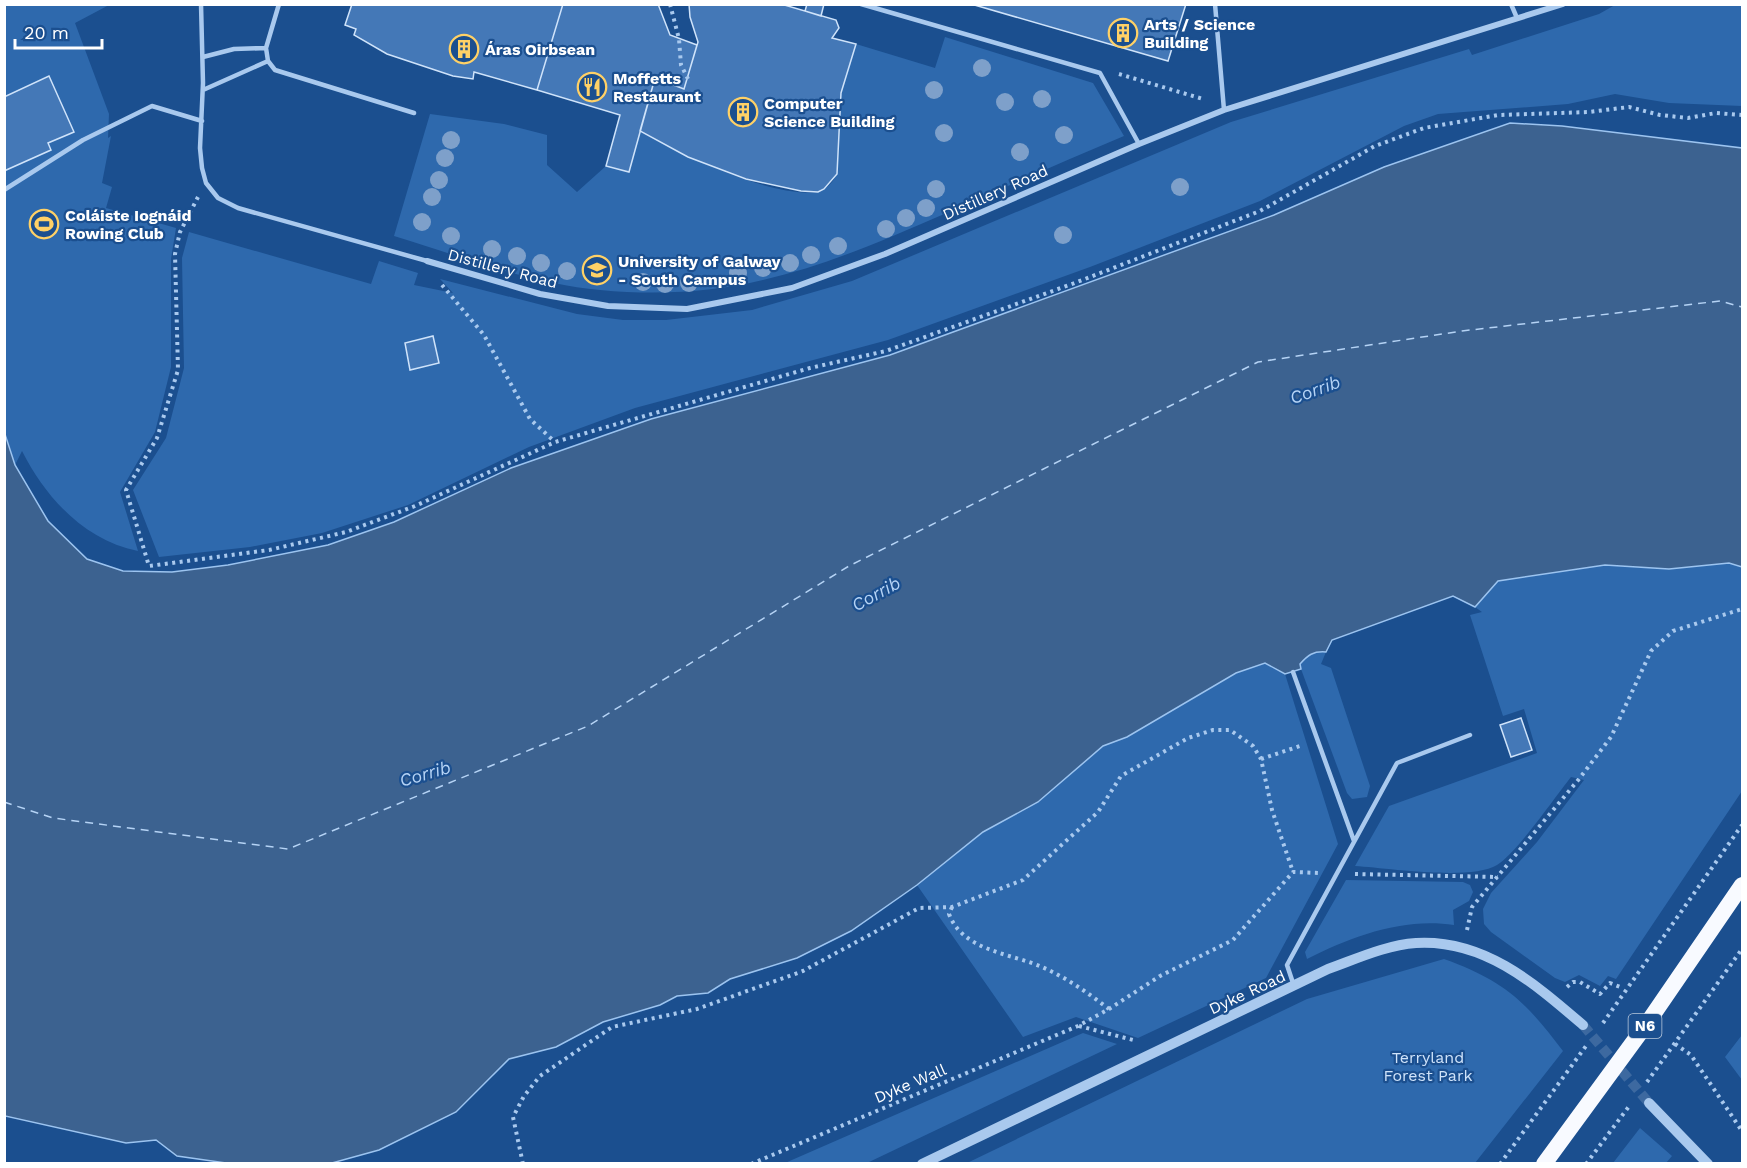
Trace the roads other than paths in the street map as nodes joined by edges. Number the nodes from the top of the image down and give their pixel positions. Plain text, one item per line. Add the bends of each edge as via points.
1 (201, 4) edge
2 (279, 4) edge
3 (861, 4) edge
4 (1215, 4) edge
5 (1511, 4) edge
6 (1563, 4) edge
7 (1516, 18) junction
8 (266, 48) junction
9 (203, 57) junction
10 (268, 61) junction
11 (203, 90) junction
12 (1224, 110) junction
13 (414, 113) dead end
14 (202, 121) junction
15 (1139, 144) junction
16 (4, 190) edge
17 (427, 261) joint
18 (1293, 672) dead end
19 (1470, 735) dead end
20 (1354, 841) junction
21 (1743, 885) edge
22 (1294, 986) junction
23 (1583, 1025) tunnel mouth
24 (1649, 1103) tunnel mouth
25 (922, 1164) edge
26 (1544, 1164) edge
27 (1708, 1164) edge

1 - 9 lane
2 - 8 lane
3 - 15 lane via 1100,73
4 - 12 lane
5 - 7 lane
6 - 7 street, Distillery Road
7 - 12 street, Distillery Road
8 - 9 lane via 234,49
8 - 10 lane
9 - 11 lane
10 - 11 lane
10 - 13 lane via 276,70
11 - 14 lane
12 - 15 street, Distillery Road
14 - 16 lane via 152,106 83,140
14 - 17 lane via 200,148 206,183 218,198 238,208
15 - 17 street, Distillery Road via 823,277 792,288 687,309 608,306 540,294
18 - 20 lane
19 - 20 lane via 1397,763
20 - 22 lane via 1287,965
21 - 26 highway, N6
22 - 23 street, Dyke Road via 1374,952 1414,943 1439,943 1494,958 1526,978
22 - 25 street, Dyke Road
24 - 27 street

